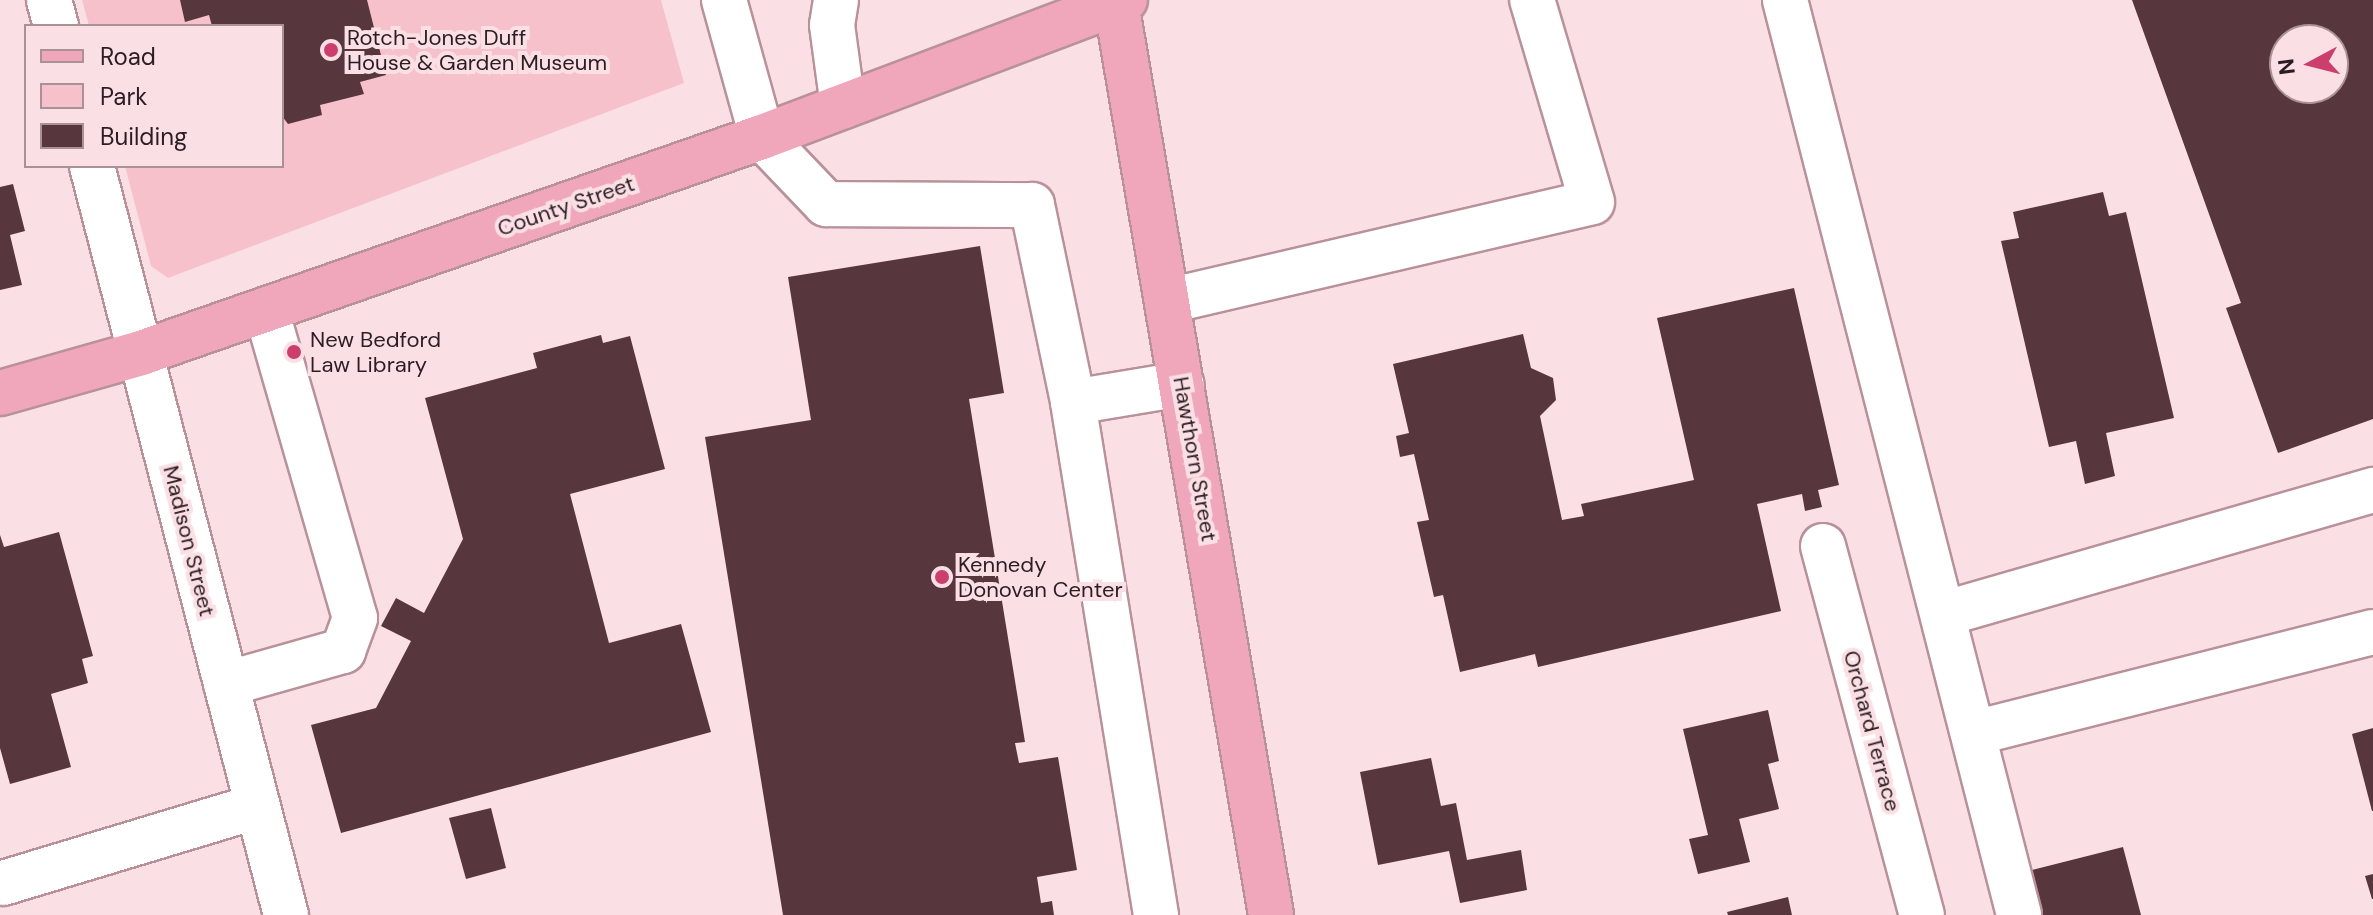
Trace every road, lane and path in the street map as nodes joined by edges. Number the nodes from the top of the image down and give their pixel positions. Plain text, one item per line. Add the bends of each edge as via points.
1 (49, 0) edge
2 (724, 0) edge
3 (836, 0) edge
4 (1532, 0) edge
5 (1785, 0) edge
6 (1120, 2) edge
7 (55, 24) edge
8 (843, 106) junction
9 (762, 137) junction
10 (93, 168) edge
11 (1168, 301) junction
12 (266, 310) junction
13 (141, 353) junction
14 (1182, 384) junction
15 (0, 393) edge
16 (1073, 402) junction
17 (2373, 490) edge
18 (1823, 546) dead end
19 (1943, 614) junction
20 (2373, 632) edge
21 (226, 684) junction
22 (1974, 733) junction
23 (258, 806) junction
24 (3, 883) dead end
25 (286, 915) edge
26 (1156, 915) edge
27 (1271, 915) edge
28 (1922, 915) edge
29 (2019, 915) edge

1 - 7 street
2 - 9 street
3 - 8 street via 832,25
4 - 11 street via 1592,202
5 - 19 street
6 - 8 main road, County Street
6 - 11 main road, Hawthorn Street
8 - 9 main road, County Street
9 - 12 main road, County Street
9 - 16 street via 826,204 1032,205
10 - 13 street, Madison Street
11 - 14 main road, Hawthorn Street
12 - 13 main road, County Street
12 - 21 street via 355,618 343,651
13 - 15 main road, County Street
13 - 21 street, Madison Street
14 - 16 street
14 - 27 main road, Hawthorn Street
16 - 26 street
17 - 19 street
18 - 28 street, Orchard Terrace
19 - 22 street
20 - 22 street
21 - 23 street, Madison Street
22 - 29 street
23 - 24 street
23 - 25 street, Madison Street

